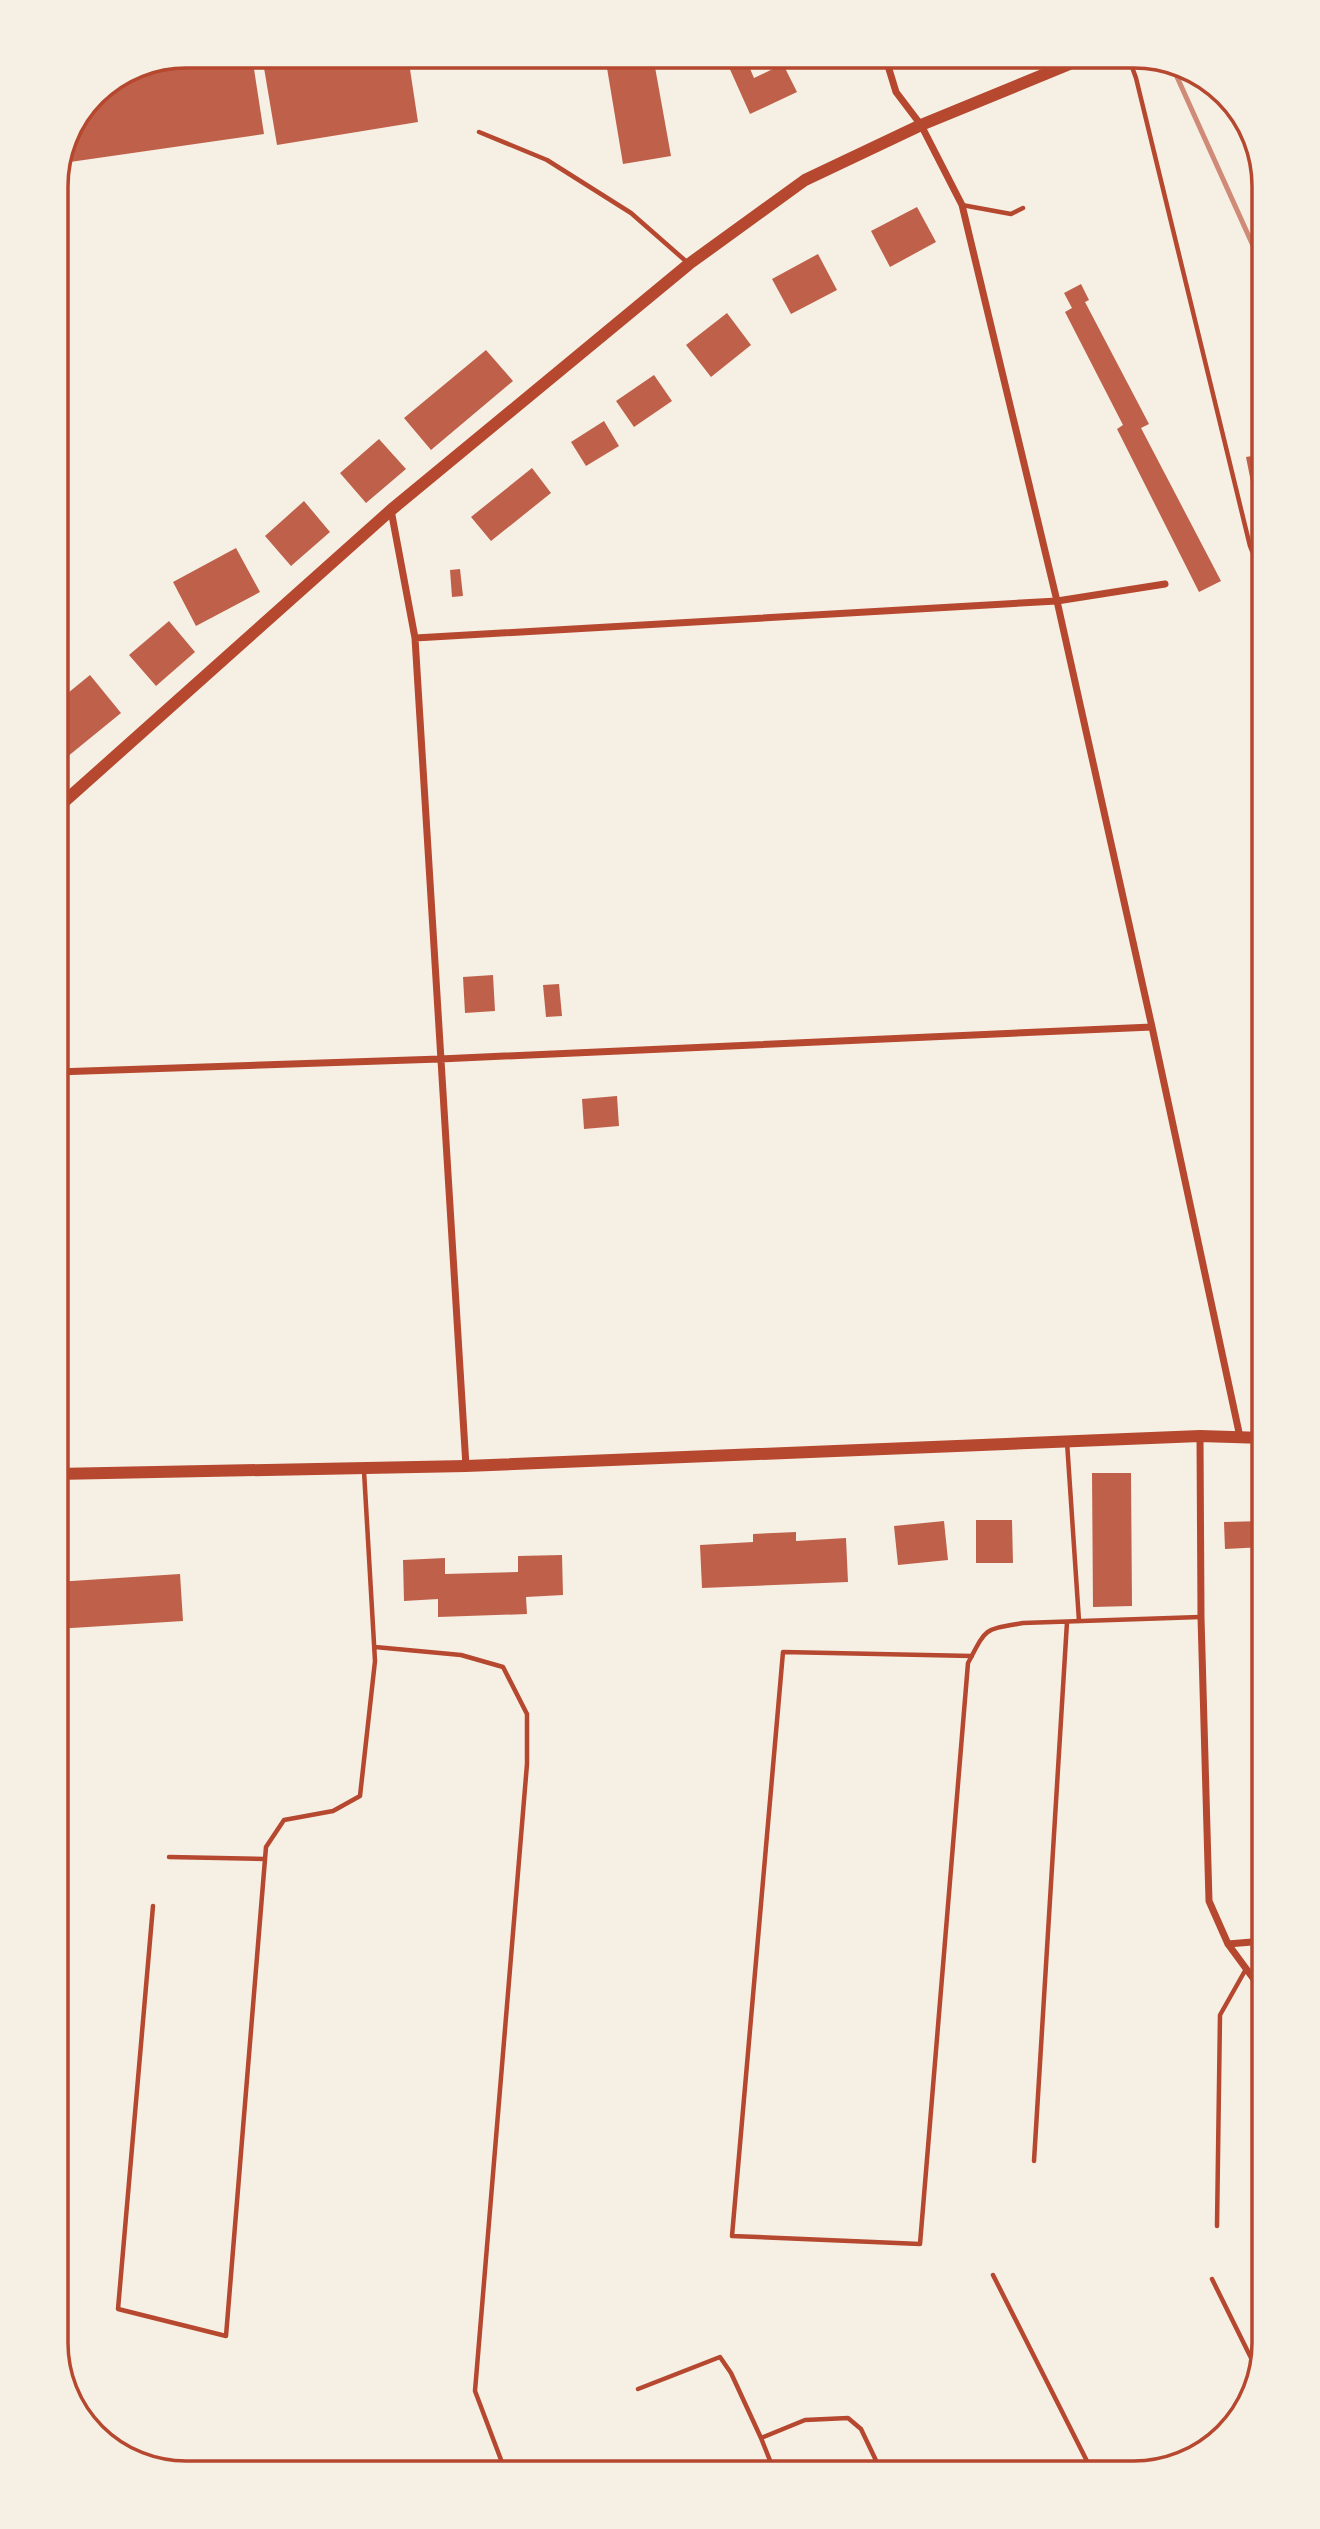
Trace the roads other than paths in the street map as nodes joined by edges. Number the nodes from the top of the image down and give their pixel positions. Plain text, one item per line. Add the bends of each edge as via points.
1 (890, 69) edge
2 (1058, 69) edge
3 (1132, 69) edge
4 (921, 125) junction
5 (479, 132) dead end
6 (962, 205) junction
7 (1023, 208) dead end
8 (689, 264) junction
9 (391, 510) junction
10 (1252, 551) edge
11 (1165, 584) dead end
12 (1057, 601) junction
13 (415, 638) junction
14 (69, 798) edge
15 (1152, 1027) junction
16 (440, 1059) junction
17 (69, 1072) edge
18 (1200, 1436) junction
19 (1240, 1437) junction
20 (1252, 1438) edge
21 (1067, 1441) junction
22 (364, 1466) junction
23 (466, 1466) junction
24 (68, 1474) edge
25 (1201, 1617) junction
26 (1079, 1621) junction
27 (1067, 1622) junction
28 (375, 1647) junction
29 (972, 1656) junction
30 (169, 1857) dead end
31 (265, 1858) junction
32 (153, 1906) dead end
33 (1252, 1942) edge
34 (1228, 1944) junction
35 (1246, 1969) junction
36 (1252, 1977) edge
37 (1034, 2161) dead end
38 (1217, 2226) dead end
39 (993, 2275) dead end
40 (1212, 2279) dead end
41 (1250, 2356) edge
42 (638, 2389) dead end
43 (761, 2438) junction
44 (501, 2460) edge
45 (770, 2461) edge
46 (876, 2461) edge
47 (1087, 2461) edge

1 - 4 street via 896,92
2 - 4 street
3 - 10 lane
4 - 6 street
4 - 8 street via 805,180
5 - 8 lane via 547,160 631,213
6 - 7 lane via 1011,214
6 - 12 street
8 - 9 street
9 - 13 street
9 - 14 street
11 - 12 street
12 - 13 street
12 - 15 street
13 - 16 street
15 - 16 street
15 - 19 street
16 - 17 street
16 - 23 street
18 - 19 street
18 - 21 street
18 - 25 street
19 - 20 street
21 - 23 street
21 - 26 lane
22 - 23 street
22 - 24 street
22 - 28 lane
25 - 26 lane
25 - 34 street via 1209,1901
26 - 27 lane
27 - 29 lane via 995,1628 983,1634
27 - 37 lane
28 - 31 lane via 360,1796 333,1811 284,1820 266,1847
28 - 44 lane via 461,1655 503,1667 527,1714 527,1764 475,2391
29 - 29 lane via 920,2244 732,2236 783,1652
30 - 31 lane
31 - 32 lane via 226,2336 118,2309
33 - 34 street
34 - 35 street
35 - 36 street
35 - 38 lane via 1220,2015
39 - 47 lane
40 - 41 lane
42 - 43 lane via 720,2357
43 - 45 lane
43 - 46 lane via 805,2420 848,2418 861,2429

